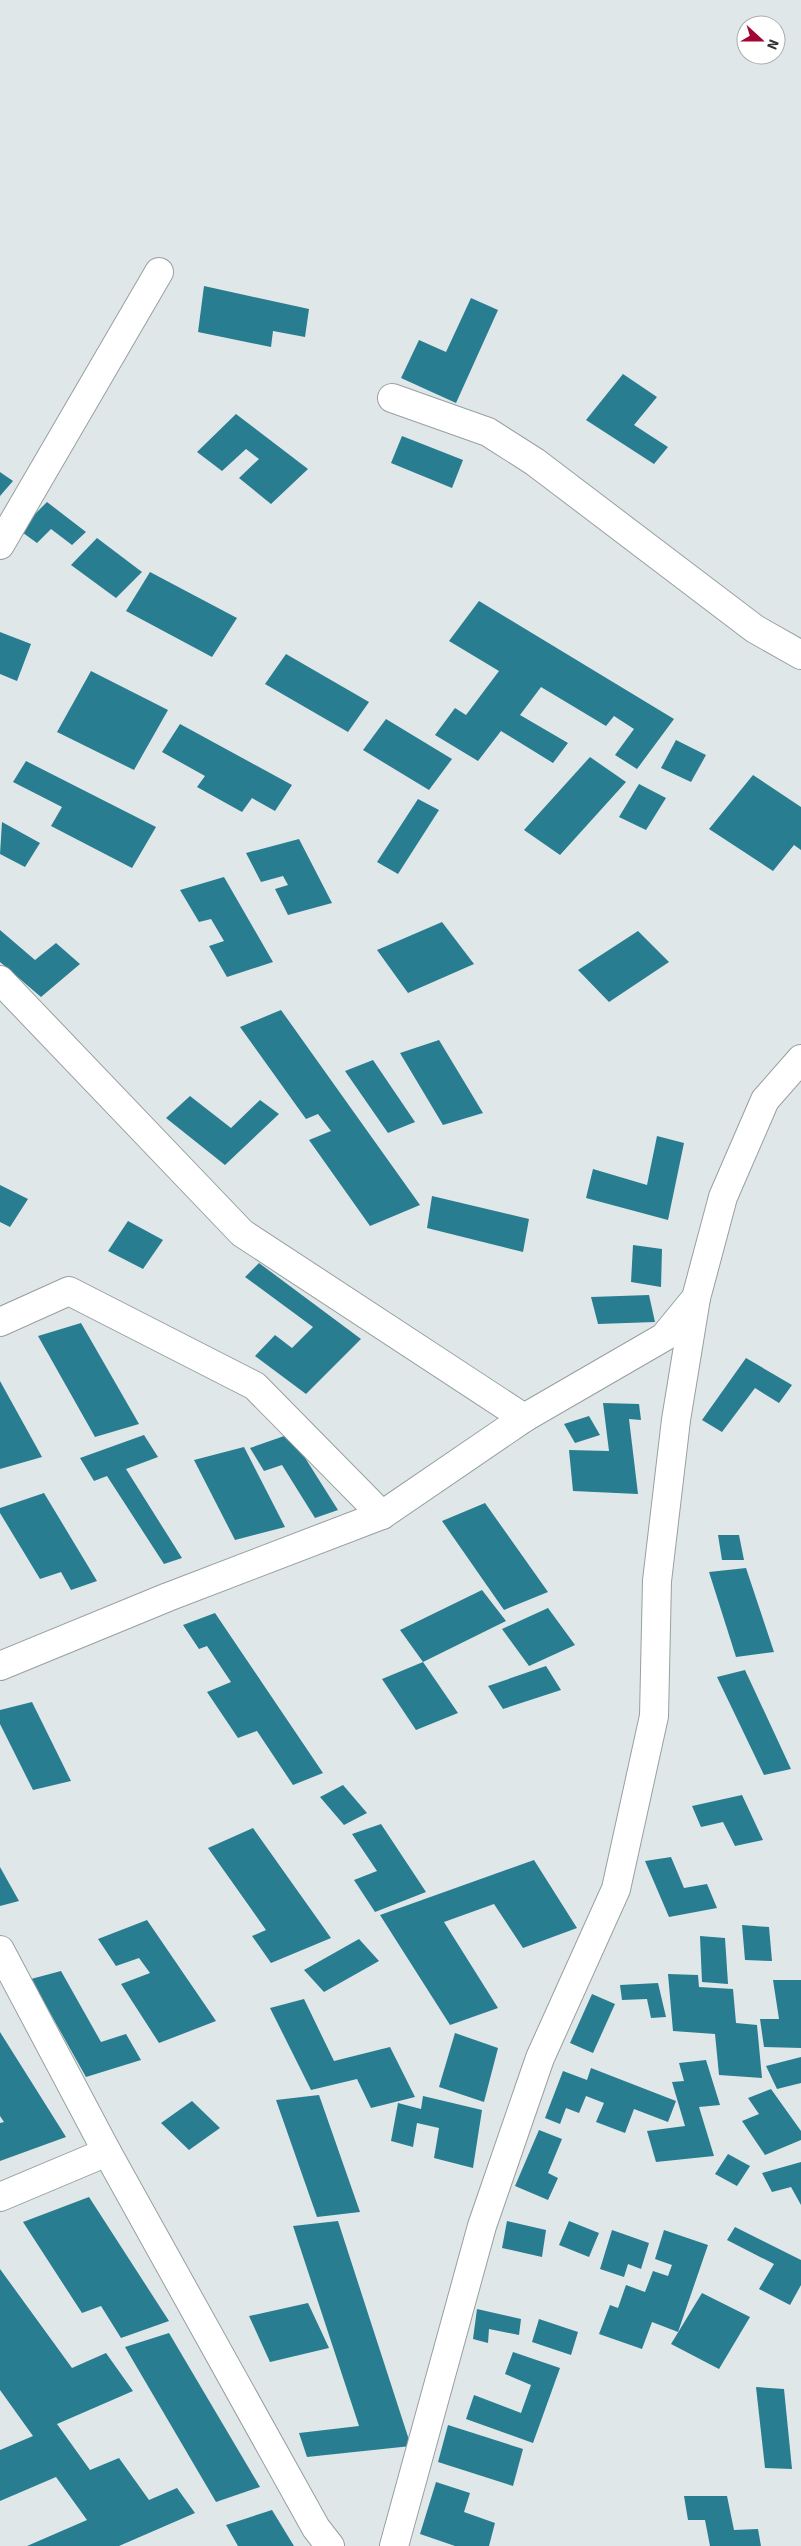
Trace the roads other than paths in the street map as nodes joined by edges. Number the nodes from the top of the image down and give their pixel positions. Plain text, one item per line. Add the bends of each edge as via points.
1 (159, 272) dead end
2 (392, 398) dead end
3 (0, 545) edge
4 (801, 655) edge
5 (0, 980) edge
6 (801, 1058) edge
7 (696, 1298) junction
8 (0, 1322) edge
9 (524, 1418) junction
10 (382, 1515) junction
11 (0, 1666) edge
12 (0, 1950) edge
13 (107, 2152) junction
14 (0, 2197) edge
15 (330, 2546) edge
16 (394, 2546) edge

1 - 3 street
2 - 4 street via 488,432 535,462 755,628
5 - 9 street via 242,1233
6 - 7 street via 765,1100 723,1197
7 - 9 street via 664,1336
7 - 16 street via 676,1420 657,1581 654,1716 616,1889 540,2058 482,2226
8 - 10 street via 69,1291 255,1386
9 - 10 street
10 - 11 street
12 - 13 street
13 - 14 street
13 - 15 street via 316,2528

